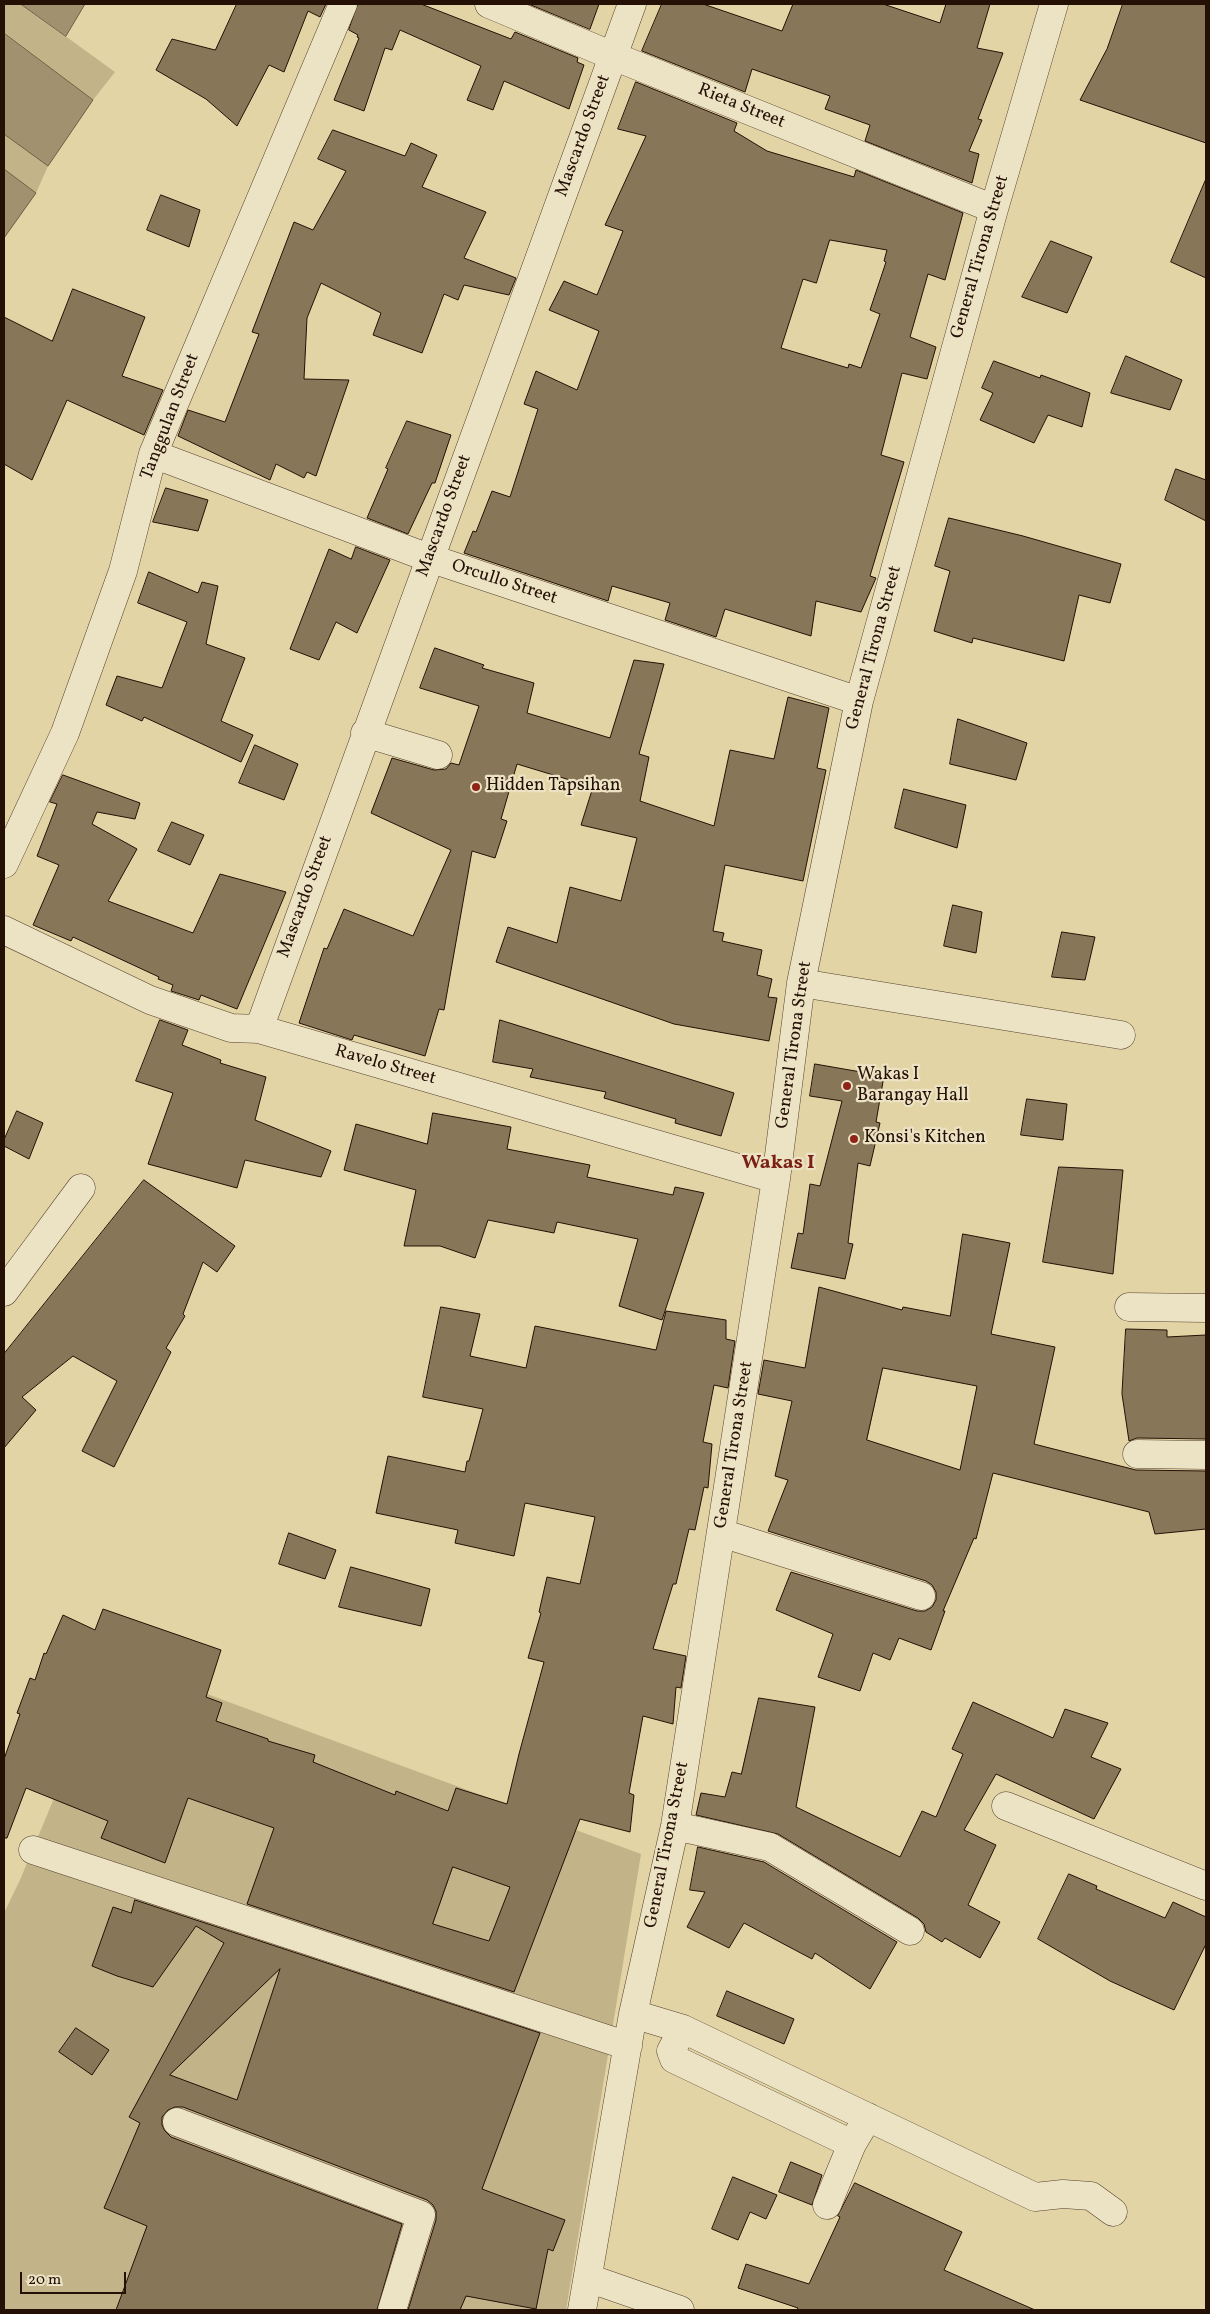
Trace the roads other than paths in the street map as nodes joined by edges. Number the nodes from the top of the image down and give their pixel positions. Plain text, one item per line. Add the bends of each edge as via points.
1 (343, 4) edge
2 (489, 4) edge
3 (632, 4) edge
4 (1054, 4) edge
5 (613, 56) junction
6 (994, 209) junction
7 (153, 454) junction
8 (429, 558) junction
9 (859, 701) junction
10 (365, 733) junction
11 (438, 755) dead end
12 (4, 864) edge
13 (4, 930) edge
14 (801, 983) junction
15 (259, 1029) junction
16 (1121, 1035) dead end
17 (776, 1179) junction
18 (81, 1188) dead end
19 (4, 1292) edge
20 (1129, 1307) dead end
21 (1206, 1308) edge
22 (1137, 1454) dead end
23 (1206, 1455) edge
24 (721, 1533) junction
25 (921, 1596) dead end
26 (1006, 1806) dead end
27 (675, 1826) junction
28 (33, 1850) dead end
29 (1206, 1886) edge
30 (910, 1931) dead end
31 (633, 2014) junction
32 (683, 2030) junction
33 (628, 2046) junction
34 (868, 2117) junction
35 (177, 2122) dead end
36 (852, 2144) junction
37 (827, 2205) dead end
38 (1113, 2212) dead end
39 (588, 2278) junction
40 (392, 2310) edge
41 (582, 2310) edge
42 (680, 2310) edge

1 - 7 street, Tanggulan Street
2 - 5 street, Rieta Street
3 - 5 street, Mascardo Street
4 - 6 street, General Tirona Street
5 - 6 street, Rieta Street
5 - 8 street, Mascardo Street
6 - 9 street, General Tirona Street
7 - 8 street, Orcullo Street
7 - 12 street, Tanggulan Street via 123,571 65,733
8 - 9 street, Orcullo Street
8 - 10 street, Mascardo Street
9 - 14 street, General Tirona Street
10 - 11 street
10 - 15 street, Mascardo Street
13 - 15 street, Ravelo Street via 150,1000 231,1028
14 - 16 street
14 - 17 street, General Tirona Street
15 - 17 street, Ravelo Street
17 - 24 street, General Tirona Street
18 - 19 street
20 - 21 street
22 - 23 street
24 - 25 street
24 - 27 street, General Tirona Street
26 - 29 street
27 - 30 street via 770,1847
27 - 31 street, General Tirona Street
28 - 33 street
31 - 32 street
31 - 33 street, General Tirona Street
32 - 34 street
32 - 36 street via 671,2051 674,2059
33 - 39 street, General Tirona Street
34 - 36 street
34 - 38 street via 1035,2197 1091,2196
35 - 40 street via 421,2215
36 - 37 street
39 - 41 street, General Tirona Street
39 - 42 street

